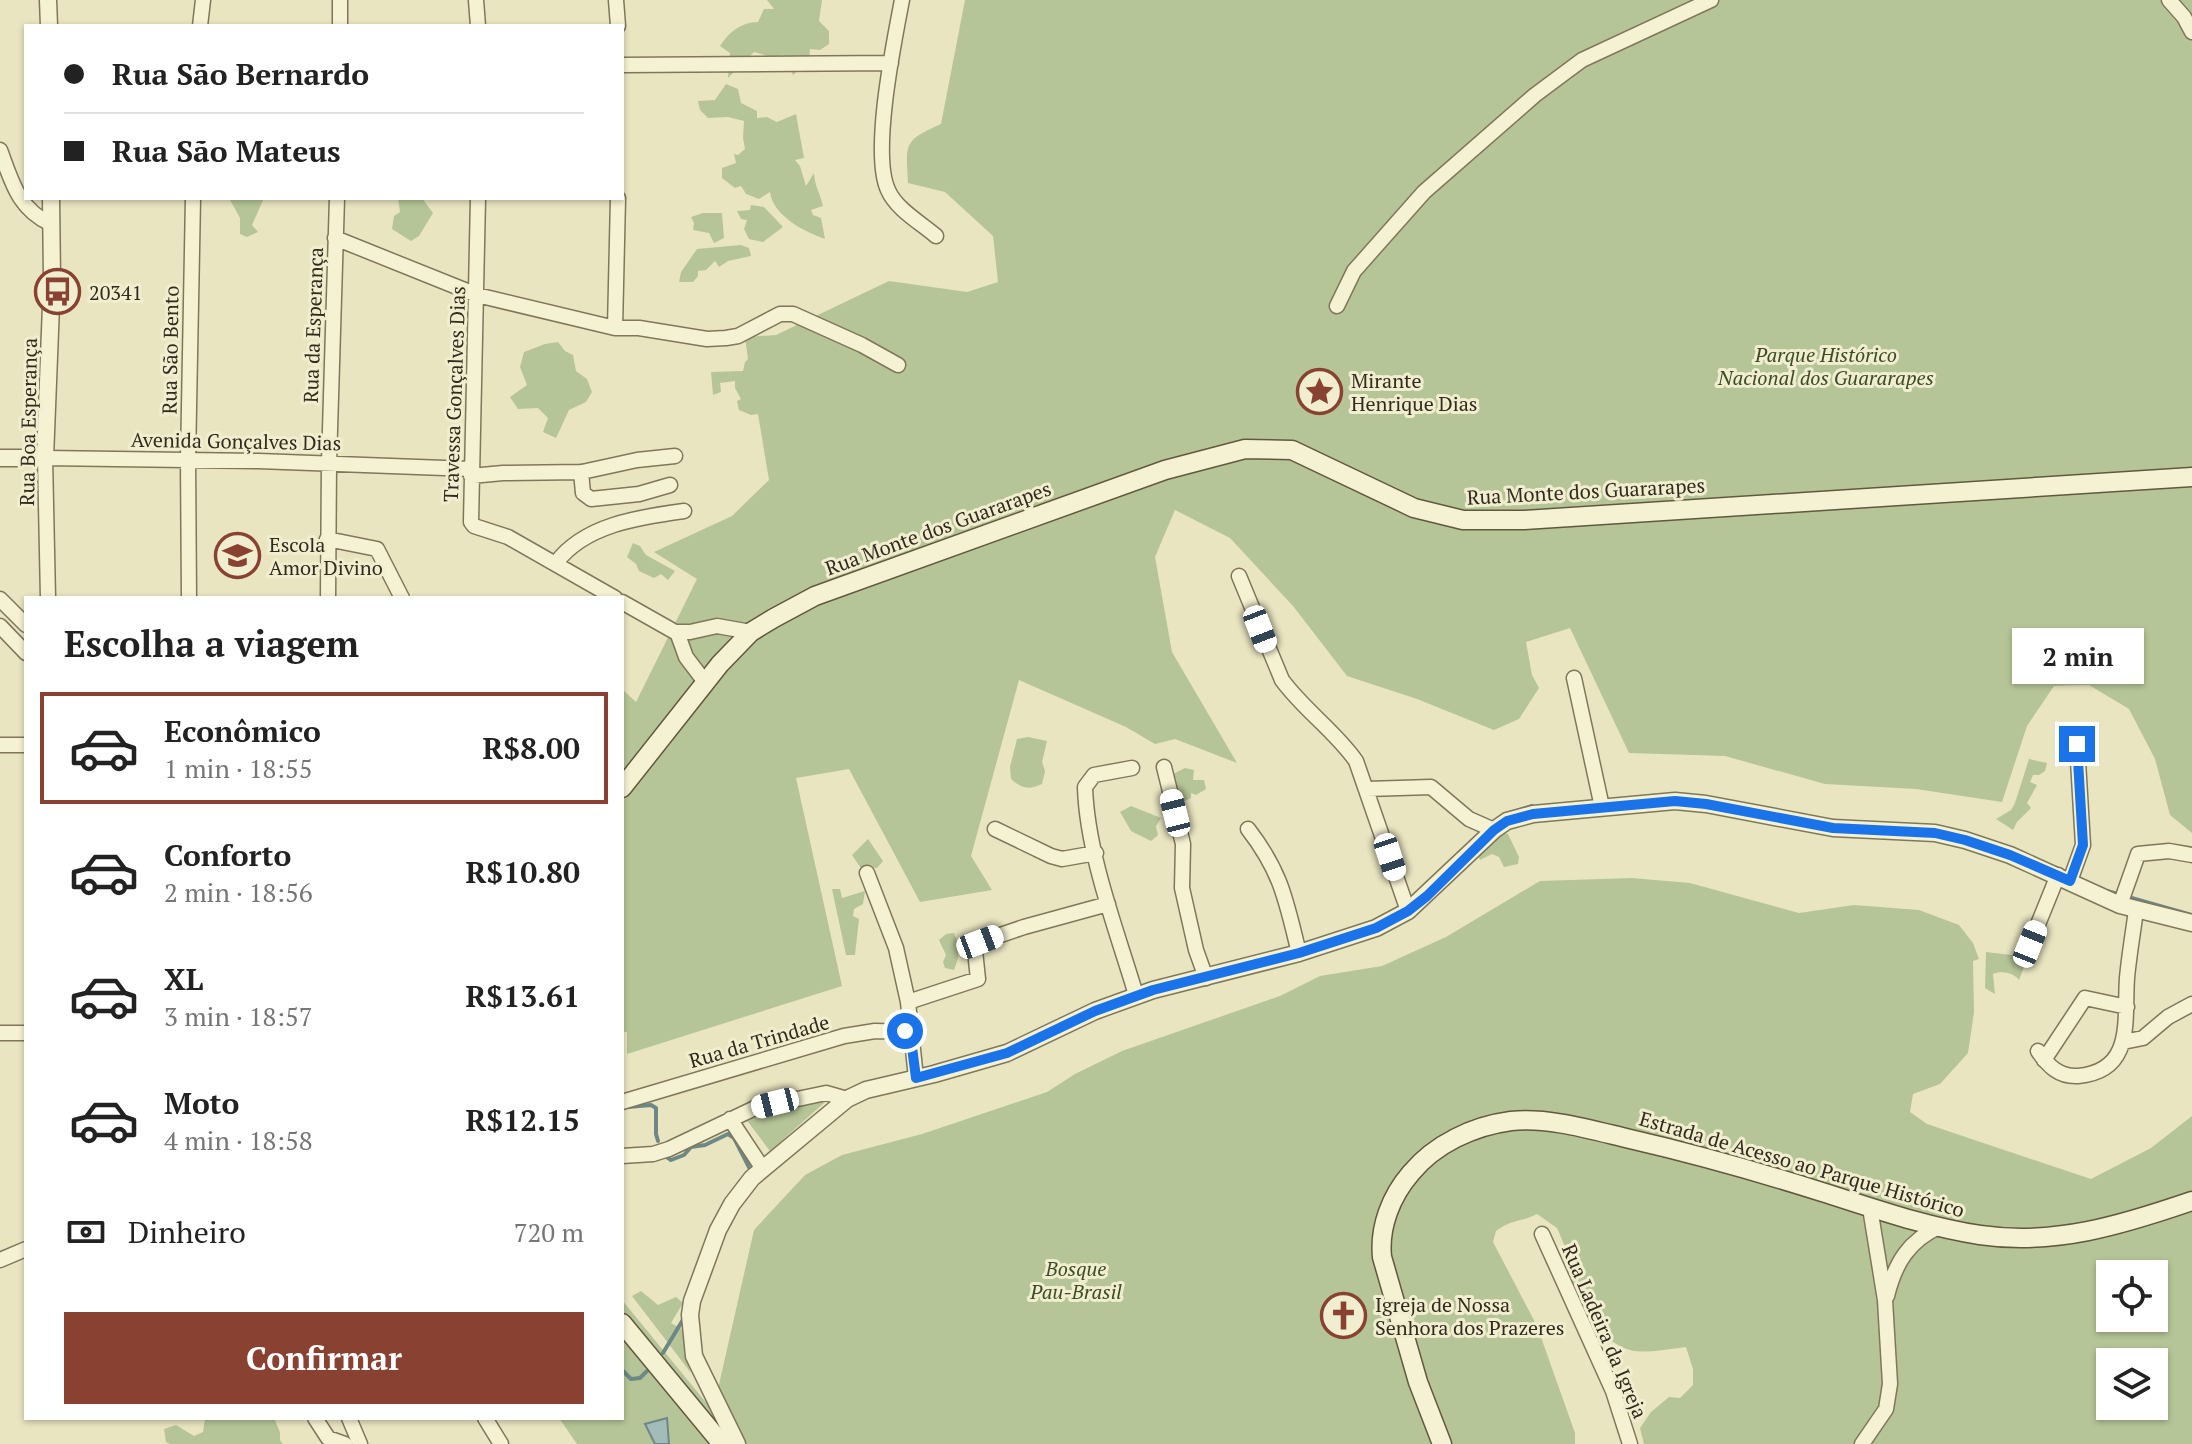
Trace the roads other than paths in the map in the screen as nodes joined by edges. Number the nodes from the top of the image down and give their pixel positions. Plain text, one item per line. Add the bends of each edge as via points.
1 (48, 0) edge
2 (203, 0) edge
3 (340, 0) edge
4 (476, 0) edge
5 (616, 0) edge
6 (902, 0) edge
7 (1711, 0) edge
8 (2169, 0) edge
9 (49, 24) edge
10 (200, 24) edge
11 (340, 24) edge
12 (478, 24) edge
13 (618, 24) edge
14 (2192, 32) edge
15 (891, 63) junction
16 (624, 65) edge
17 (0, 150) edge
18 (51, 200) edge
19 (193, 200) edge
20 (337, 200) edge
21 (478, 200) edge
22 (618, 200) edge
23 (51, 224) junction
24 (936, 236) dead end
25 (335, 238) junction
26 (477, 295) junction
27 (1337, 306) dead end
28 (615, 328) junction
29 (898, 365) dead end
30 (675, 456) dead end
31 (0, 458) edge
32 (45, 458) junction
33 (188, 460) junction
34 (329, 463) junction
35 (581, 472) junction
36 (471, 473) junction
37 (2192, 477) edge
38 (670, 485) dead end
39 (684, 511) dead end
40 (327, 539) junction
41 (556, 563) junction
42 (1239, 576) dead end
43 (48, 596) edge
44 (189, 596) edge
45 (328, 596) edge
46 (401, 596) edge
47 (612, 596) edge
48 (0, 599) edge
49 (624, 603) edge
50 (24, 623) edge
51 (0, 626) edge
52 (677, 632) junction
53 (751, 632) junction
54 (24, 651) edge
55 (1574, 678) dead end
56 (705, 682) junction
57 (2077, 744) dead end
58 (0, 745) edge
59 (24, 745) edge
60 (1164, 767) dead end
61 (1132, 768) dead end
62 (624, 785) edge
63 (1367, 789) junction
64 (1602, 807) junction
65 (995, 829) dead end
66 (1248, 829) dead end
67 (1494, 830) junction
68 (1096, 853) junction
69 (2192, 855) edge
70 (867, 873) dead end
71 (2064, 878) junction
72 (1108, 904) junction
73 (2128, 908) junction
74 (1408, 911) junction
75 (2192, 923) edge
76 (2030, 944) dead end
77 (1299, 953) junction
78 (1206, 978) junction
79 (1136, 995) junction
80 (908, 1002) junction
81 (2192, 1004) edge
82 (2127, 1007) junction
83 (910, 1032) junction
84 (0, 1033) edge
85 (24, 1033) edge
86 (2123, 1042) junction
87 (916, 1078) junction
88 (847, 1099) junction
89 (624, 1101) edge
90 (730, 1119) junction
91 (624, 1156) edge
92 (760, 1164) junction
93 (2192, 1201) edge
94 (1870, 1208) junction
95 (1941, 1226) junction
96 (1542, 1234) dead end
97 (24, 1250) edge
98 (0, 1260) edge
99 (1885, 1300) junction
100 (624, 1325) edge
101 (316, 1420) edge
102 (350, 1420) edge
103 (486, 1420) edge
104 (345, 1444) edge
105 (360, 1444) edge
106 (501, 1444) edge
107 (722, 1444) edge
108 (737, 1444) edge
109 (1442, 1444) edge
110 (1630, 1444) edge
111 (1862, 1444) edge

1 - 9 street
2 - 10 street
3 - 11 street
4 - 12 street
5 - 13 street
6 - 15 street
7 - 27 street via 1582,60 1535,95 1424,192 1354,271
8 - 14 street
15 - 16 street
15 - 24 street via 881,153 887,189
17 - 23 street via 24,204
18 - 23 street, Rua Boa Esperança
19 - 33 street, Rua São Bento
20 - 25 street, Rua da Esperança
21 - 26 street, Travessa Gonçalves Dias
22 - 28 street
23 - 32 street, Rua Boa Esperança
25 - 26 street
25 - 34 street, Rua da Esperança
26 - 28 street
26 - 36 street, Travessa Gonçalves Dias
28 - 29 street via 726,338 780,314 793,314
30 - 35 street, Avenida Gonçalves Dias
31 - 32 street, Avenida Gonçalves Dias
32 - 33 street, Avenida Gonçalves Dias
32 - 43 street, Rua Boa Esperança
33 - 34 street, Avenida Gonçalves Dias
33 - 44 street, Rua São Bento
34 - 36 street, Avenida Gonçalves Dias
34 - 40 street, Rua da Esperança
35 - 36 street, Avenida Gonçalves Dias
35 - 38 street via 583,493 591,499
36 - 41 street, Travessa Gonçalves Dias via 472,525
37 - 53 main road, Rua Monte dos Guararapes via 1463,520 1414,508 1292,450 1245,449 1165,470 815,596
39 - 41 street via 650,515 586,536
40 - 45 street, Rua da Esperança
40 - 46 street via 377,549
41 - 47 street, Travessa Gonçalves Dias
42 - 63 street via 1282,680 1342,741
48 - 50 street
49 - 52 street
51 - 54 street
52 - 53 street via 717,626
52 - 56 street via 686,657
53 - 56 main road, Rua Monte dos Guararapes
55 - 64 street
56 - 62 main road, Rua Monte dos Guararapes
57 - 71 street via 2083,845
58 - 59 street
60 - 78 street via 1183,844 1182,888
61 - 68 street via 1094,775 1087,782 1087,814
63 - 67 street via 1431,787 1469,819
63 - 74 street
64 - 67 street via 1519,817
64 - 71 street via 1675,801 1833,828 1935,833
65 - 68 street via 1062,859
66 - 77 street via 1279,878
67 - 74 street
68 - 72 street
69 - 73 street via 2138,854
70 - 80 street via 896,948
71 - 73 street
71 - 76 street
72 - 79 street
72 - 80 street via 980,942 975,951 978,979
73 - 75 street
73 - 82 street
74 - 77 street via 1376,928
77 - 78 street
78 - 79 street
79 - 87 street via 1007,1053
80 - 83 street
81 - 86 street via 2143,1038
82 - 86 street
82 - 86 street via 2085,998 2041,1056 2048,1066 2072,1076 2091,1075 2108,1066
83 - 87 street
83 - 89 street, Rua da Trindade via 844,1036
84 - 85 street
87 - 88 street
88 - 90 street via 814,1094
88 - 92 street
90 - 91 street via 669,1149
90 - 92 street
92 - 108 street via 718,1230 690,1315 694,1356
93 - 95 main road, Estrada de Acesso ao Parque Histórico via 2115,1227 2046,1238 1991,1237
94 - 95 main road, Estrada de Acesso ao Parque Histórico
94 - 99 street
94 - 109 main road, Estrada de Acesso ao Parque Histórico via 1701,1155 1538,1121 1488,1125 1460,1136 1404,1180 1381,1245 1418,1382
95 - 99 street via 1902,1257
96 - 110 street, Rua Ladeira da Igreja via 1613,1391
97 - 98 street
99 - 111 street via 1888,1400
100 - 107 main road
101 - 104 street via 328,1438
102 - 105 street
103 - 106 street

